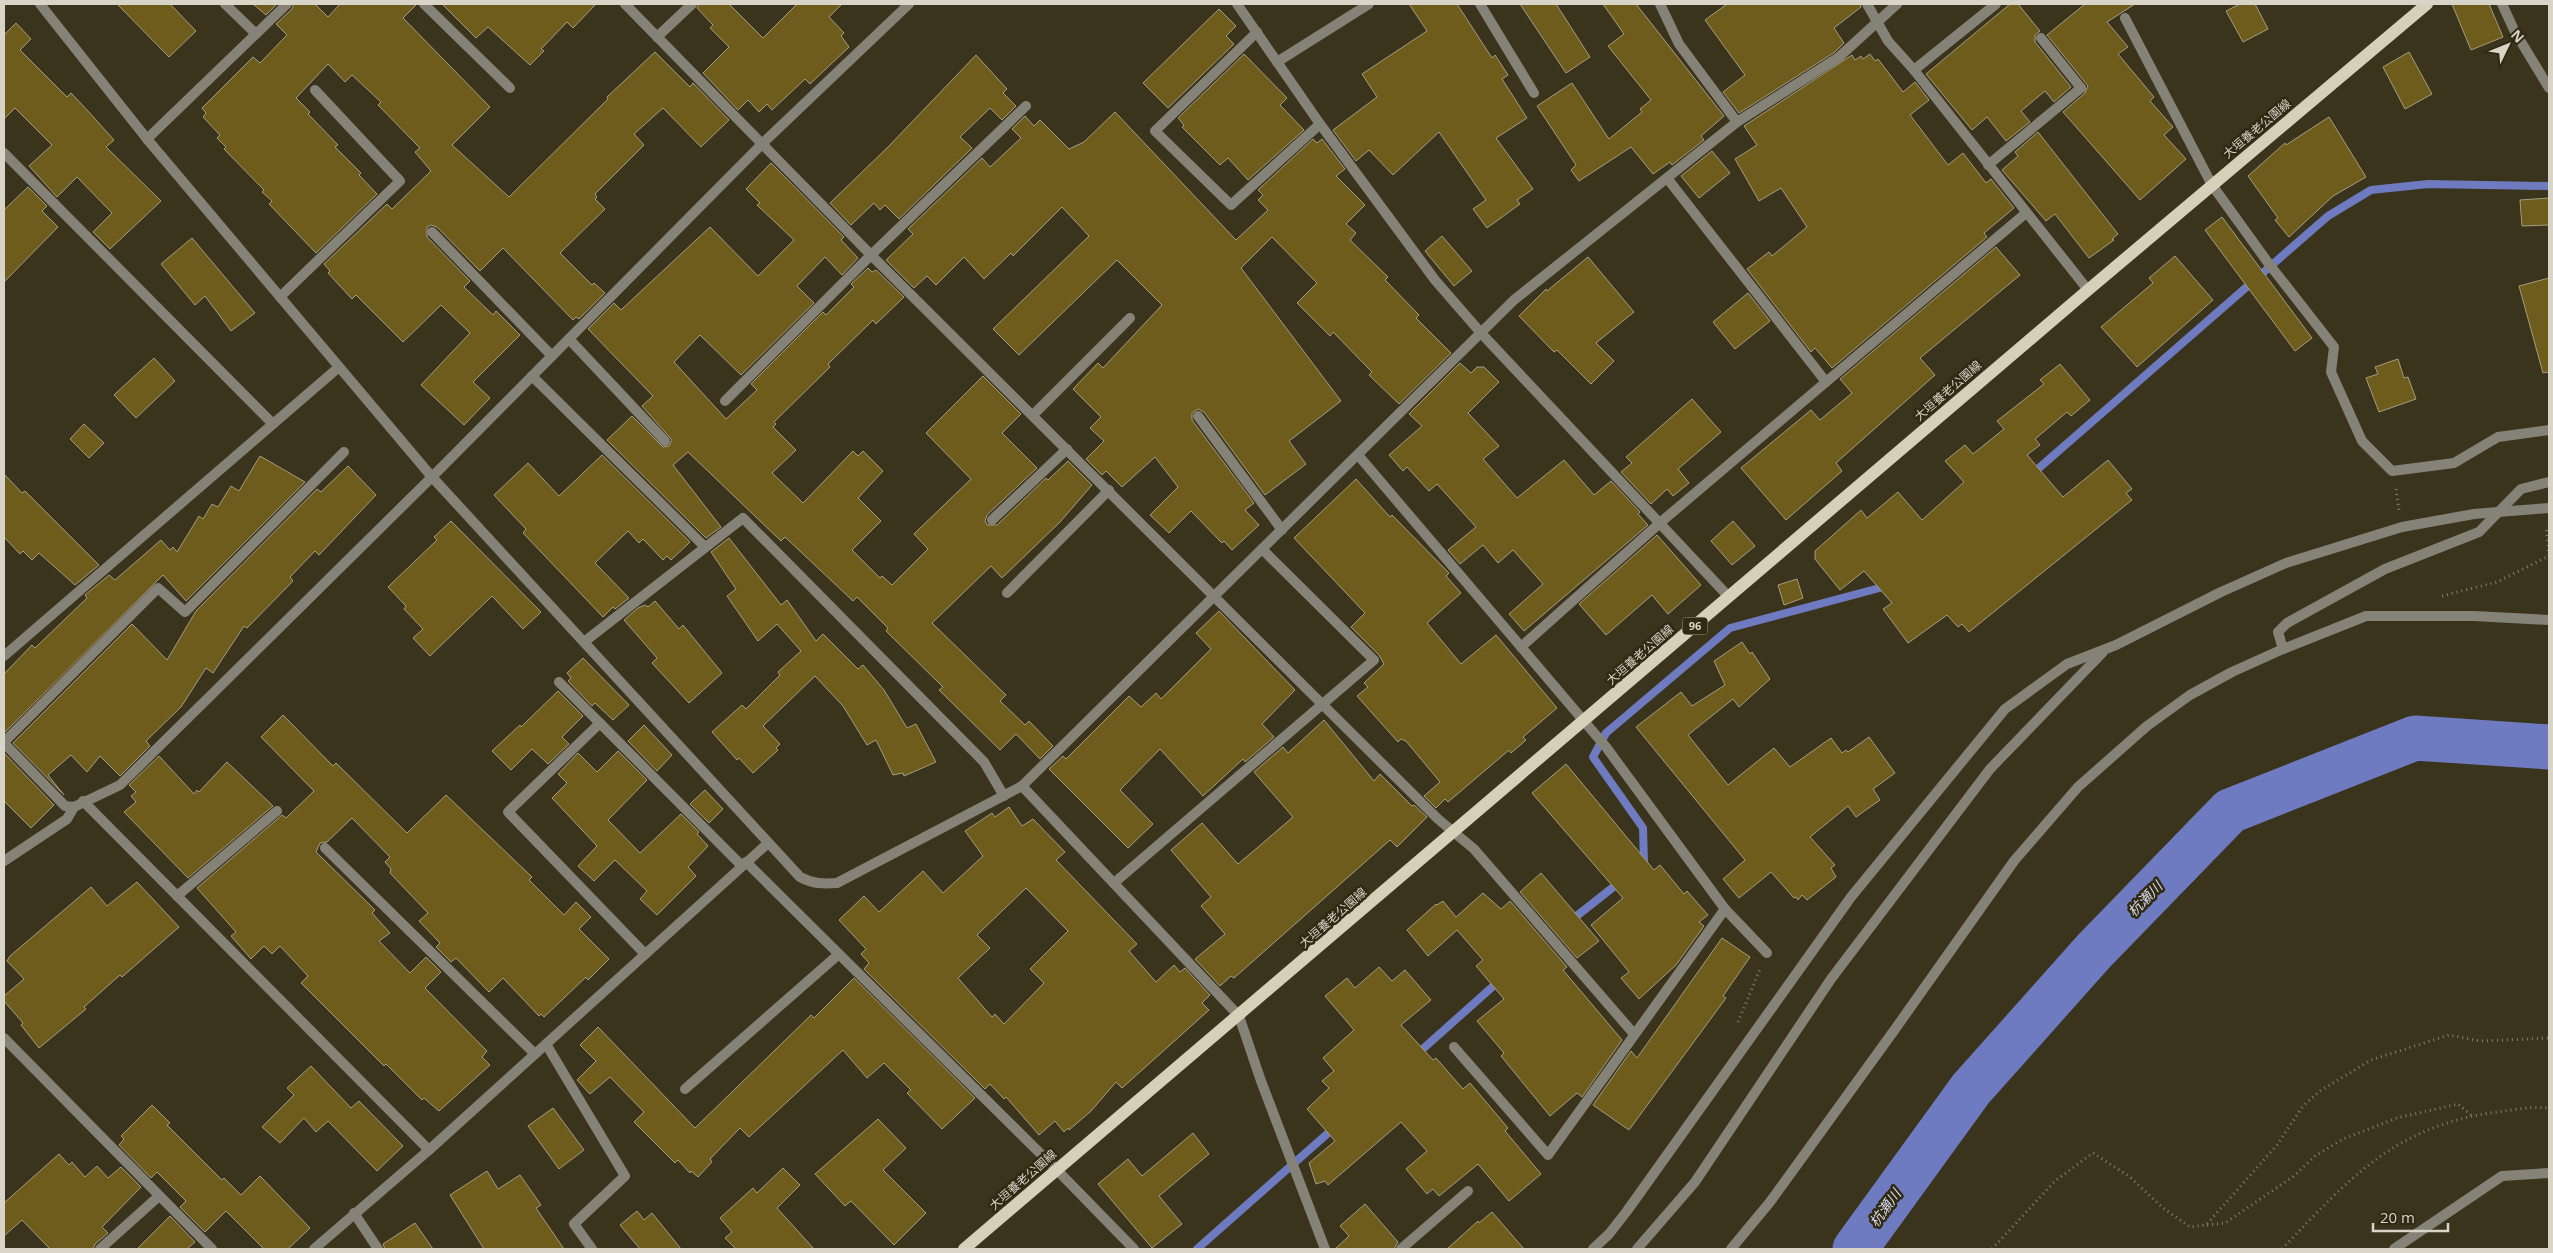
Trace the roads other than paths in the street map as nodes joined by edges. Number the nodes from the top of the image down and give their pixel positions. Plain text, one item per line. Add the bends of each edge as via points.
1 (40, 4) edge
2 (225, 4) edge
3 (286, 4) edge
4 (424, 4) edge
5 (625, 4) edge
6 (692, 4) edge
7 (909, 4) edge
8 (1238, 4) edge
9 (1369, 4) edge
10 (1480, 4) edge
11 (1660, 4) edge
12 (1867, 4) edge
13 (1897, 4) edge
14 (1996, 4) edge
15 (2427, 4) edge
16 (2502, 4) edge
17 (2125, 18) dead end
18 (1876, 23) junction
19 (1257, 32) junction
20 (256, 34) junction
21 (657, 37) junction
22 (2041, 38) dead end
23 (1277, 62) junction
24 (1914, 70) junction
25 (510, 88) dead end
26 (2549, 88) edge
27 (315, 90) dead end
28 (1534, 93) dead end
29 (1026, 106) dead end
30 (1737, 122) junction
31 (1320, 124) junction
32 (148, 139) junction
33 (762, 144) junction
34 (4, 153) edge
35 (1988, 165) junction
36 (1667, 178) junction
37 (2212, 185) junction
38 (2026, 213) junction
39 (432, 232) dead end
40 (871, 255) junction
41 (2088, 290) junction
42 (280, 297) junction
43 (1130, 318) dead end
44 (1481, 333) junction
45 (569, 339) junction
46 (552, 356) junction
47 (339, 367) junction
48 (532, 376) junction
49 (1826, 382) junction
50 (725, 401) dead end
51 (1033, 415) junction
52 (1198, 416) dead end
53 (274, 424) junction
54 (2549, 430) edge
55 (665, 441) dead end
56 (1067, 449) junction
57 (344, 452) dead end
58 (1358, 455) junction
59 (432, 477) junction
60 (2549, 482) edge
61 (1109, 490) junction
62 (2547, 508) edge
63 (2496, 512) junction
64 (992, 520) dead end
65 (1661, 522) junction
66 (1282, 530) junction
67 (705, 547) junction
68 (1262, 549) junction
69 (1007, 593) dead end
70 (1215, 596) junction
71 (1729, 597) junction
72 (2549, 620) edge
73 (584, 642) junction
74 (1521, 647) junction
75 (2106, 649) junction
76 (2283, 649) junction
77 (4, 656) edge
78 (559, 682) dead end
79 (1322, 704) junction
80 (1584, 721) junction
81 (600, 723) junction
82 (4, 742) edge
83 (1022, 786) junction
84 (1004, 796) junction
85 (84, 801) junction
86 (74, 807) junction
87 (277, 811) dead end
88 (1454, 832) junction
89 (768, 843) junction
90 (325, 848) dead end
91 (4, 861) edge
92 (744, 864) junction
93 (1114, 883) junction
94 (177, 896) junction
95 (1725, 909) junction
96 (1767, 953) road end
97 (645, 954) junction
98 (839, 954) junction
99 (1239, 1016) junction
100 (1634, 1034) junction
101 (4, 1038) edge
102 (546, 1044) junction
103 (1454, 1047) dead end
104 (535, 1054) junction
105 (685, 1089) dead end
106 (429, 1150) junction
107 (1056, 1169) junction
108 (2549, 1173) edge
109 (1468, 1192) dead end
110 (159, 1196) junction
111 (354, 1213) junction
112 (100, 1249) edge
113 (212, 1249) edge
114 (314, 1249) edge
115 (378, 1249) edge
116 (592, 1249) edge
117 (964, 1249) edge
118 (1134, 1249) edge
119 (1326, 1249) edge
120 (1401, 1249) edge
121 (1593, 1249) edge
122 (1637, 1249) edge
123 (1731, 1249) edge
124 (2394, 1249) edge

1 - 32 street
2 - 20 street
3 - 20 street
4 - 25 street
5 - 21 street
6 - 21 street
7 - 33 street
8 - 19 street
9 - 23 street
10 - 28 street
11 - 30 street via 1680,44
12 - 18 street
13 - 18 street
14 - 24 street
15 - 37 main road, 大垣養老公園線 / 96
16 - 26 street
17 - 37 street
18 - 24 street
18 - 30 street via 1839,56
19 - 23 street
19 - 31 street via 1155,131 1231,204
20 - 32 street
21 - 33 street
22 - 35 street via 2081,88
23 - 31 street
24 - 35 street
27 - 42 street via 400,181
29 - 40 street
30 - 36 street
31 - 44 street via 1435,280
32 - 42 street
33 - 40 street
33 - 45 street
34 - 53 street
35 - 38 street
36 - 44 street via 1514,300
36 - 49 street
37 - 41 main road, 大垣養老公園線 / 96
37 - 54 street via 2334,347 2331,372 2362,441 2392,471 2454,463 2498,437
38 - 41 street
38 - 49 street
39 - 46 street
40 - 50 street
40 - 51 street
41 - 71 main road, 大垣養老公園線 / 96
42 - 47 street
43 - 51 street
44 - 58 street
44 - 65 street
45 - 46 street
45 - 55 street
46 - 48 street
47 - 53 street via 304,394
47 - 59 street
48 - 59 street
48 - 67 street
49 - 65 street
51 - 56 street
52 - 66 street
53 - 77 street
56 - 61 street
56 - 64 street
57 - 82 street via 185,612 158,588
58 - 66 street
58 - 74 street
59 - 73 street
59 - 85 street via 120,785
60 - 63 street via 2521,489
61 - 69 street
61 - 70 street
62 - 63 street
63 - 75 street via 2402,527 2286,563
63 - 76 street via 2479,532 2385,570 2287,623 2278,632
65 - 71 street
65 - 74 street
66 - 68 street
67 - 73 street
67 - 84 street via 743,518 984,762
68 - 70 street
68 - 79 street via 1374,660
70 - 79 street
70 - 83 street
71 - 80 main road, 大垣養老公園線 / 96
72 - 76 street via 2366,616
73 - 89 street
74 - 80 street
75 - 121 street via 2068,664 2005,709 1852,897 1627,1211
75 - 122 street via 1990,770 1831,979 1695,1182
76 - 123 street via 2232,672 2183,700 2109,759 2053,814 2014,861 1770,1202
78 - 81 street
79 - 88 street
79 - 93 street
80 - 88 main road, 大垣養老公園線 / 96
80 - 95 street via 1606,746
81 - 92 street
81 - 97 street via 508,812
82 - 86 street via 65,806
83 - 84 street
83 - 93 street
84 - 89 street via 837,883 821,884 800,877
85 - 86 street
85 - 94 street
86 - 91 street via 67,819
87 - 94 street
88 - 99 main road, 大垣養老公園線 / 96
88 - 100 street via 1474,849
89 - 92 street
90 - 104 street
92 - 97 street
92 - 98 street
93 - 99 street
94 - 106 street
95 - 96 street
95 - 100 street
97 - 102 street
98 - 105 street
98 - 107 street
99 - 107 main road, 大垣養老公園線 / 96
99 - 119 street
100 - 103 street via 1548,1155
101 - 110 street
102 - 104 street
102 - 116 street via 625,1176 574,1224
104 - 106 street
106 - 111 street
107 - 117 main road, 大垣養老公園線 / 96
107 - 118 street
108 - 124 street via 2502,1176
109 - 120 street
110 - 112 street
110 - 113 street
111 - 114 street
111 - 115 street

